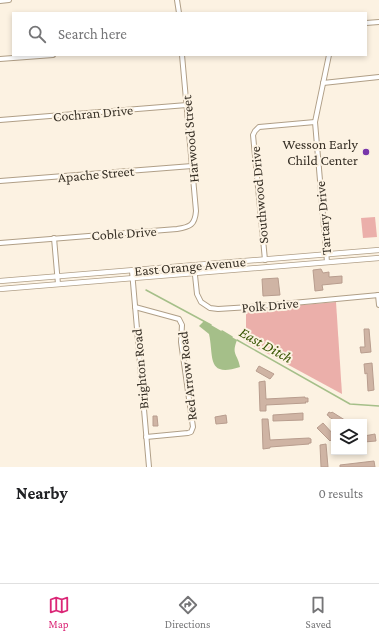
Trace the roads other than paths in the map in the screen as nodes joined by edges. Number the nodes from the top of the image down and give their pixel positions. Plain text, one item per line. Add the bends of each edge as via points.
1 (9, 0) edge
2 (177, 0) edge
3 (0, 1) edge
4 (179, 12) edge
5 (379, 22) edge
6 (367, 23) edge
7 (40, 56) edge
8 (182, 56) edge
9 (329, 56) edge
10 (0, 59) edge
11 (379, 77) edge
12 (323, 82) junction
13 (187, 105) junction
14 (0, 120) edge
15 (315, 122) junction
16 (192, 166) junction
17 (0, 181) edge
18 (193, 223) joint
19 (54, 238) junction
20 (0, 243) edge
21 (379, 250) edge
22 (327, 255) junction
23 (379, 258) edge
24 (264, 260) junction
25 (328, 262) junction
26 (194, 266) junction
27 (132, 271) junction
28 (195, 274) junction
29 (57, 277) junction
30 (132, 279) junction
31 (0, 281) edge
32 (58, 284) junction
33 (0, 289) edge
34 (379, 295) edge
35 (379, 305) edge
36 (135, 307) junction
37 (146, 437) junction
38 (149, 467) edge

1 - 3 street
2 - 4 street
5 - 6 street
7 - 10 street
8 - 13 street, Harwood Street
9 - 12 street, Tartary Drive
11 - 12 street
12 - 15 street, Tartary Drive
13 - 14 street, Cochran Drive
13 - 16 street, Harwood Street
15 - 22 street, Tartary Drive
15 - 24 street, Southwood Drive via 259,127 253,135
16 - 17 street, Apache Street
16 - 18 street, Harwood Street via 196,211
18 - 19 street, Coble Drive via 177,229
19 - 20 street, Coble Drive
19 - 29 street
21 - 22 street, East Orange Avenue
22 - 24 street, East Orange Avenue
22 - 25 street, Tartary Drive
23 - 25 street, East Orange Avenue
24 - 26 street, East Orange Avenue
25 - 28 street, East Orange Avenue
26 - 27 street, East Orange Avenue
26 - 28 street, Polk Drive
27 - 29 street, East Orange Avenue
27 - 30 street, Brighton Road
28 - 30 street, East Orange Avenue
28 - 34 street, Polk Drive via 198,299 205,306 218,309
29 - 31 street, East Orange Avenue
29 - 32 street
30 - 32 street, East Orange Avenue
30 - 36 street, Brighton Road
32 - 33 street, East Orange Avenue
34 - 35 street
36 - 37 street, Brighton Road
36 - 37 street, Red Arrow Road via 179,318 182,325 181,342 192,431
37 - 38 street, Brighton Road

